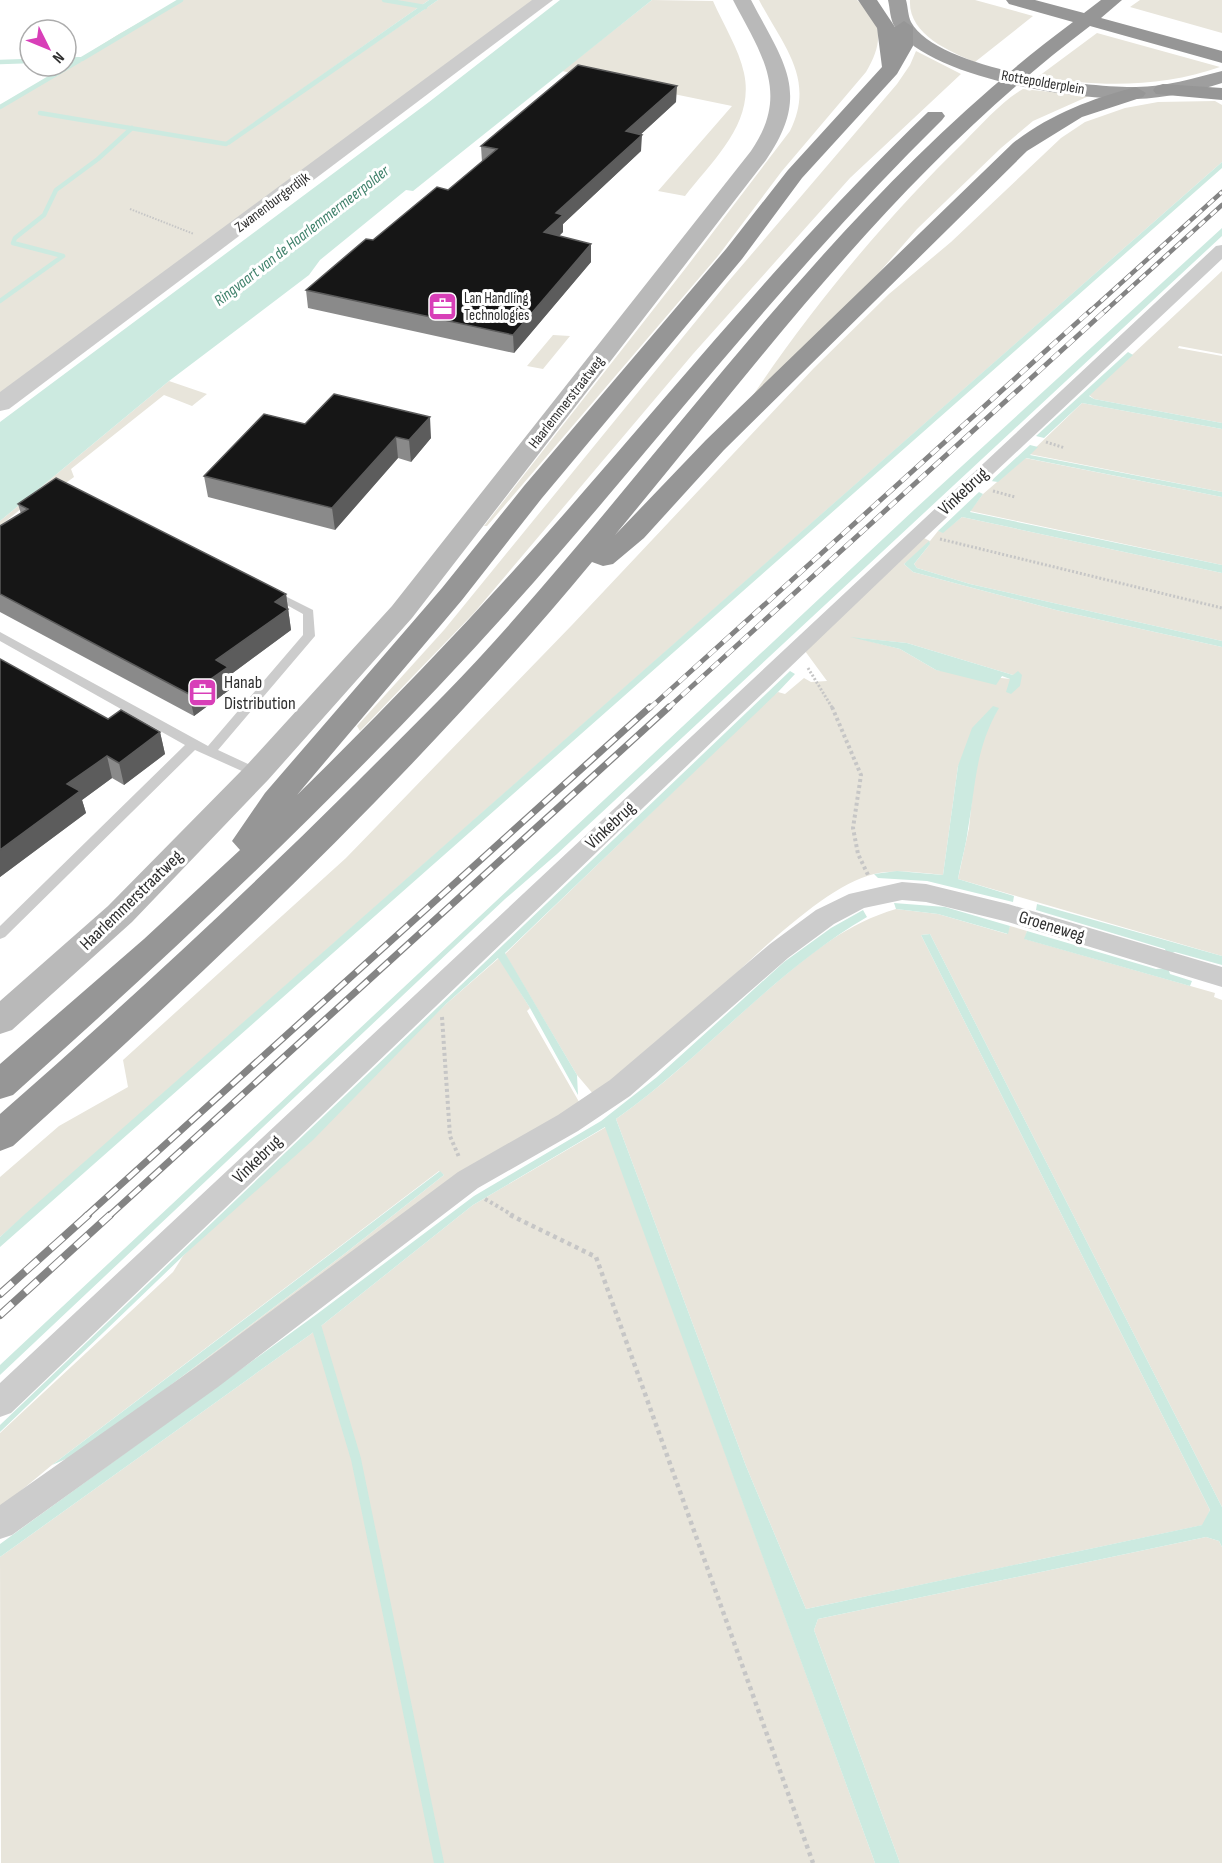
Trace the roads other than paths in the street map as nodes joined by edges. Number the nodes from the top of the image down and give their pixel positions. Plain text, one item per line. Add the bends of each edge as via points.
1 (544, 0) edge
2 (742, 0) edge
3 (867, 0) edge
4 (1015, 0) edge
5 (1062, 0) edge
6 (1081, 0) edge
7 (1113, 0) edge
8 (895, 10) edge
9 (1222, 44) edge
10 (1222, 57) edge
11 (884, 77) junction
12 (1222, 77) edge
13 (1163, 90) junction
14 (1136, 93) junction
15 (1222, 94) edge
16 (1222, 250) edge
17 (0, 404) edge
18 (257, 585) edge
19 (540, 608) junction
20 (0, 636) edge
21 (193, 744) junction
22 (210, 751) junction
23 (257, 773) junction
24 (206, 902) junction
25 (0, 934) edge
26 (1222, 977) edge
27 (0, 1021) edge
28 (0, 1085) edge
29 (0, 1136) edge
30 (0, 1403) edge
31 (0, 1524) edge

1 - 17 street, Zwanenburgerdijk
2 - 23 main road, Haarlemmerstraatweg via 773,59 783,88 782,111 771,136 402,612
3 - 11 highway via 880,13 890,33
4 - 10 highway
5 - 9 highway
6 - 24 highway via 967,87 840,209 541,557 436,673
7 - 19 highway via 989,96 899,182
8 - 11 highway via 904,46
8 - 14 highway, Rottepolderplein via 919,41 998,75 1062,88
11 - 24 highway via 795,174 713,280 291,782
12 - 13 highway, Rottepolderplein
13 - 14 highway, Rottepolderplein
13 - 15 highway
14 - 19 highway via 1070,112 1020,147 715,445 634,532
16 - 30 street, Vinkebrug
18 - 22 lane via 309,612 309,636
19 - 29 highway via 438,719 284,875 141,1011
20 - 21 lane
21 - 22 lane
21 - 25 lane
22 - 23 lane
23 - 27 main road, Haarlemmerstraatweg via 120,914
24 - 28 highway
26 - 31 street, Groeneweg via 1008,913 926,893 879,894 847,905 772,957 620,1088 568,1123 468,1180 207,1377

